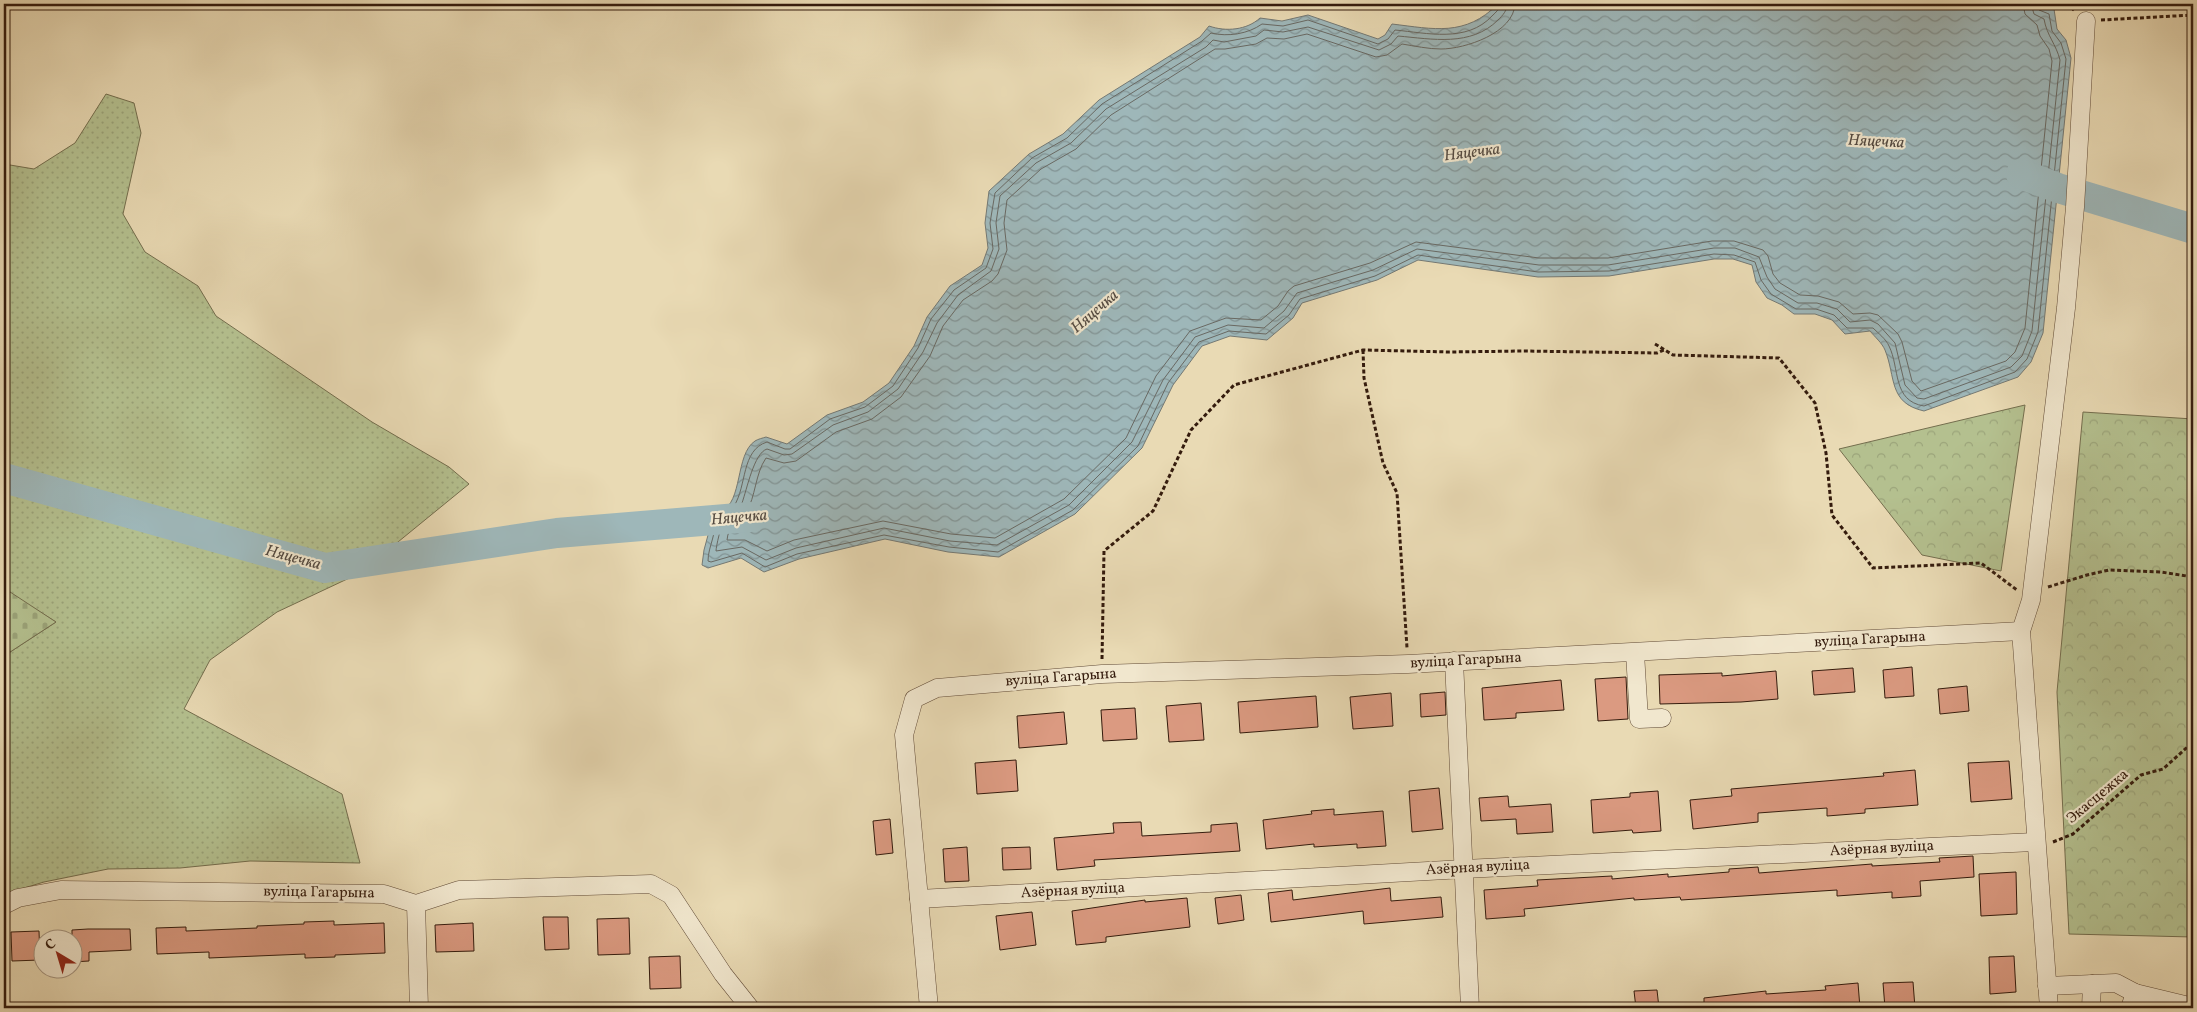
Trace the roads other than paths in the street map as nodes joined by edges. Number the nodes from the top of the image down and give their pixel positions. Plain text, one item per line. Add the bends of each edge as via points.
1 (2086, 21) road end
2 (2021, 632) junction
3 (1635, 653) junction
4 (1454, 661) junction
5 (1662, 718) dead end
6 (2036, 842) junction
7 (1464, 869) junction
8 (919, 899) junction
9 (416, 904) junction
10 (4, 905) edge
11 (2092, 984) junction
12 (2047, 986) junction
13 (2133, 1001) edge
14 (2193, 1007) edge
15 (419, 1008) edge
16 (750, 1008) edge
17 (929, 1008) edge
18 (1470, 1008) edge
19 (2049, 1008) edge
20 (2091, 1008) edge

1 - 2 street via 2066,308 2032,593
2 - 3 street, вуліца Гагарына
2 - 6 street
3 - 4 street, вуліца Гагарына
3 - 5 street via 1639,719
4 - 7 street
4 - 8 street, вуліца Гагарына via 1102,674 937,688 914,699 904,736
6 - 7 street, Азёрная вуліца
6 - 12 street
7 - 8 street, Азёрная вуліца
7 - 18 street
8 - 17 street
9 - 10 street, вуліца Гагарына via 384,894 61,890 18,898
9 - 15 street
9 - 16 street via 459,890 651,884 671,895 723,974
11 - 12 street
11 - 13 street via 2116,983
11 - 20 street
12 - 19 street
13 - 14 street

